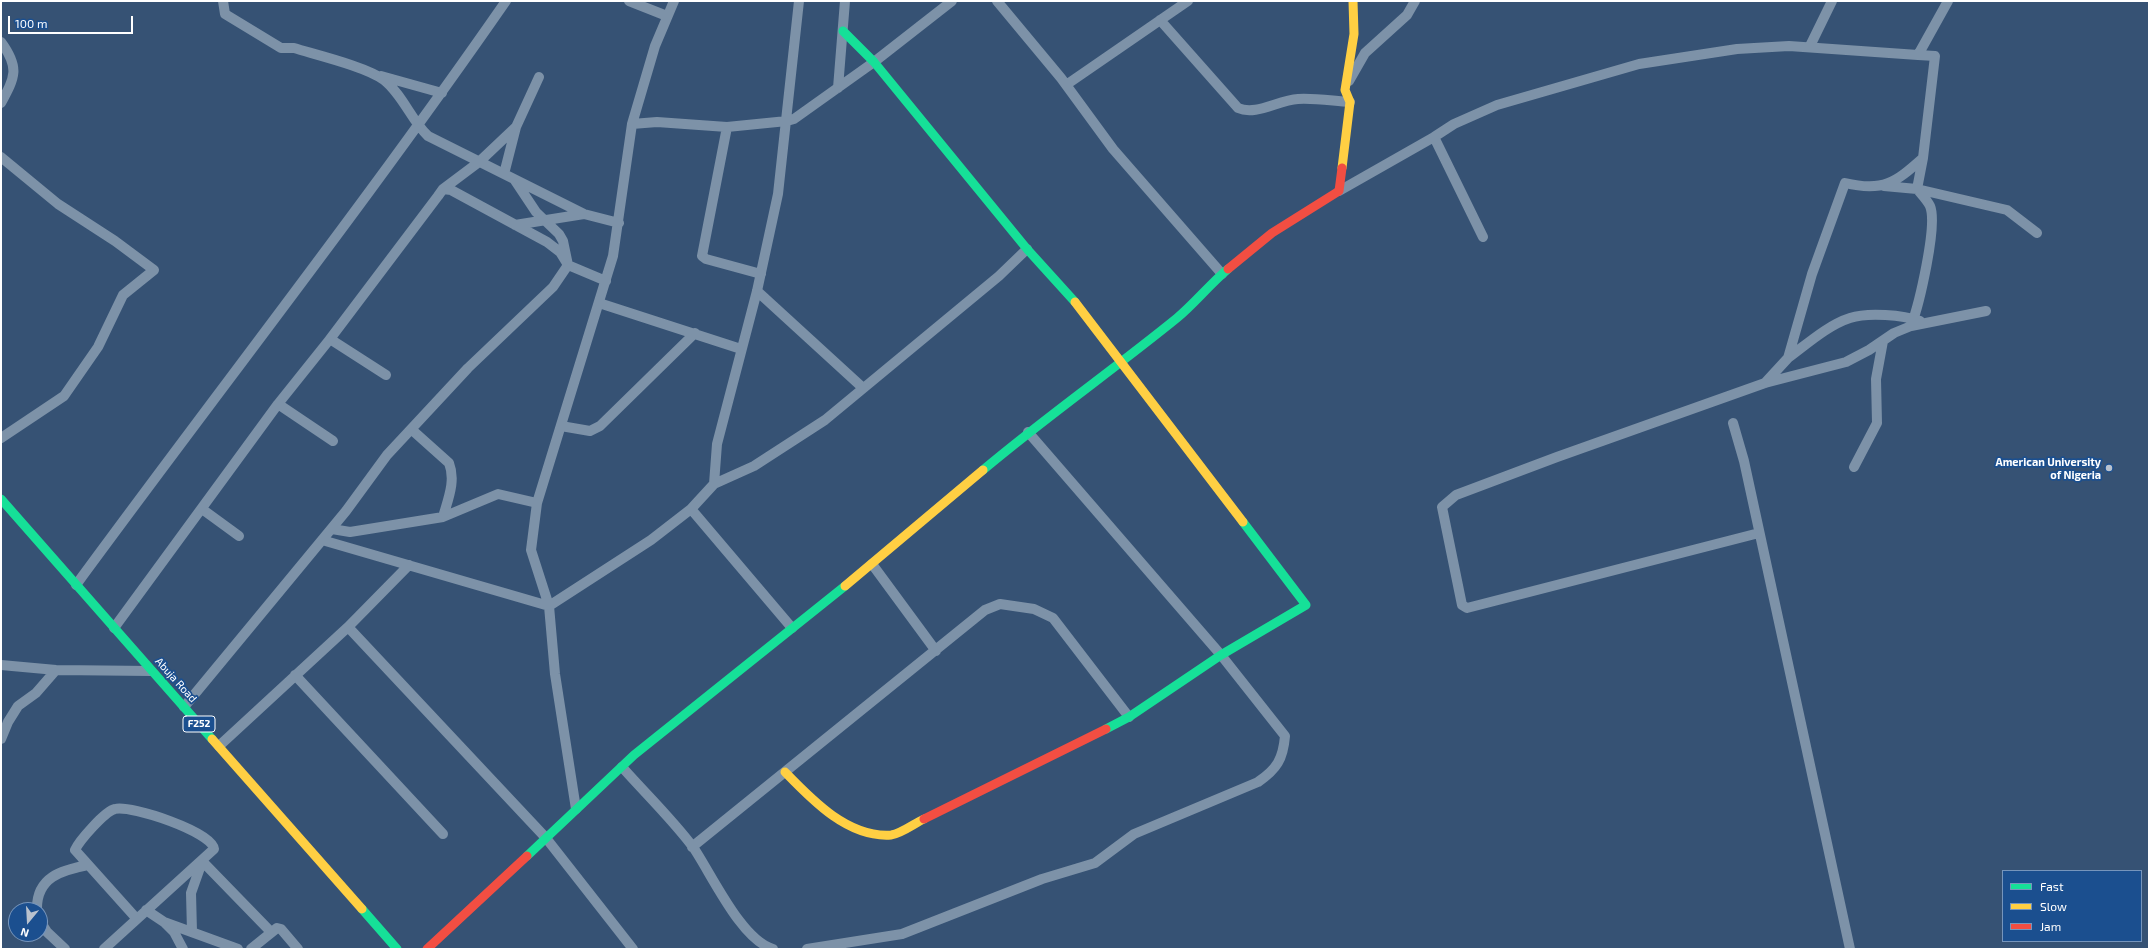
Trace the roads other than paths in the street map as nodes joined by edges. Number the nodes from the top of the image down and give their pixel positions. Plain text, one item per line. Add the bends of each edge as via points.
1 (223, 1) edge
2 (506, 1) edge
3 (629, 1) edge
4 (674, 1) edge
5 (799, 1) edge
6 (845, 1) edge
7 (952, 1) edge
8 (997, 1) edge
9 (1188, 1) edge
10 (1353, 1) edge
11 (1415, 1) edge
12 (1832, 1) edge
13 (1948, 1) edge
14 (667, 16) junction
15 (1160, 20) junction
16 (843, 30) junction
17 (1, 42) edge
18 (1810, 46) junction
19 (1918, 55) junction
20 (874, 62) junction
21 (372, 73) junction
22 (539, 77) dead end
23 (1066, 85) junction
24 (838, 88) junction
25 (1345, 90) junction
26 (442, 93) junction
27 (1350, 102) junction
28 (1, 103) edge
29 (787, 121) junction
30 (632, 124) junction
31 (418, 126) junction
32 (516, 127) junction
33 (727, 127) junction
34 (1434, 137) junction
35 (1, 157) edge
36 (1923, 158) junction
37 (480, 162) junction
38 (509, 177) junction
39 (1884, 186) junction
40 (444, 189) junction
41 (1917, 189) junction
42 (1339, 192) junction
43 (584, 214) junction
44 (545, 221) junction
45 (619, 223) junction
46 (515, 225) junction
47 (2037, 233) dead end
48 (1482, 237) dead end
49 (1027, 249) junction
50 (568, 265) junction
51 (761, 274) junction
52 (1222, 274) junction
53 (606, 281) junction
54 (758, 291) junction
55 (599, 303) junction
56 (1986, 311) dead end
57 (1913, 323) junction
58 (695, 333) junction
59 (330, 339) junction
60 (1884, 341) junction
61 (741, 349) junction
62 (1788, 358) junction
63 (1122, 362) junction
64 (386, 375) dead end
65 (1766, 383) junction
66 (863, 388) junction
67 (278, 404) junction
68 (1733, 423) dead end
69 (561, 426) junction
70 (411, 429) junction
71 (1028, 432) junction
72 (1, 438) edge
73 (333, 441) dead end
74 (1854, 467) dead end
75 (714, 484) junction
76 (1, 499) edge
77 (536, 503) junction
78 (202, 508) junction
79 (691, 509) junction
80 (443, 517) junction
81 (332, 529) junction
82 (1759, 533) junction
83 (239, 536) dead end
84 (322, 540) junction
85 (872, 564) junction
86 (409, 565) junction
87 (76, 585) junction
88 (549, 606) junction
89 (348, 627) junction
90 (114, 628) junction
91 (792, 628) junction
92 (936, 651) junction
93 (1221, 655) junction
94 (1, 665) edge
95 (56, 670) junction
96 (151, 671) junction
97 (295, 675) junction
98 (184, 708) junction
99 (1128, 717) junction
100 (1, 739) edge
101 (219, 746) junction
102 (622, 767) junction
103 (785, 772) junction
104 (576, 810) junction
105 (443, 834) dead end
106 (546, 838) junction
107 (692, 847) junction
108 (202, 860) junction
109 (88, 865) junction
110 (37, 902) edge
111 (146, 910) junction
112 (136, 918) junction
113 (164, 922) junction
114 (192, 932) junction
115 (271, 932) junction
116 (48, 933) edge
117 (254, 948) edge
118 (65, 949) edge
119 (104, 949) edge
120 (183, 949) edge
121 (238, 949) edge
122 (298, 949) edge
123 (397, 949) edge
124 (427, 949) edge
125 (633, 949) edge
126 (773, 949) edge
127 (807, 949) edge
128 (1850, 949) edge

1 - 21 street via 225,14 281,48 294,48
2 - 26 street
3 - 14 street
4 - 14 street
5 - 29 street
6 - 16 street
7 - 20 street
8 - 23 street
9 - 15 street
10 - 25 street via 1354,34
11 - 25 street via 1407,15 1365,53
12 - 18 street
13 - 19 street
14 - 30 street via 655,46
15 - 23 street
15 - 27 street via 1238,108 1244,111 1298,99
16 - 20 street
16 - 24 street
17 - 28 street via 12,57 13,80
18 - 19 street
18 - 34 street via 1736,49 1639,64 1497,105 1454,124
19 - 36 street via 1935,56
20 - 24 street
20 - 49 street
21 - 26 street
21 - 31 street via 385,81 402,99
22 - 32 street
23 - 52 street via 1113,149
24 - 29 street via 800,116
25 - 27 street
26 - 31 street
27 - 42 street
29 - 33 street
29 - 51 street via 778,194
30 - 33 street via 657,122
30 - 45 street
31 - 37 street via 428,136
31 - 87 street
32 - 37 street
32 - 38 street
33 - 51 street via 702,256
34 - 42 street
34 - 48 street
35 - 72 street via 58,204 154,270 123,296 98,347 64,396
36 - 39 street via 1904,175
36 - 41 street
37 - 38 street
37 - 40 street
38 - 43 street
38 - 44 street
39 - 41 street
39 - 62 street via 1861,187 1845,183 1812,274
40 - 46 street via 451,190
40 - 59 street
41 - 47 street via 2007,210
41 - 57 street via 1930,206 1931,224 1924,279
42 - 52 street via 1272,233
43 - 44 street
43 - 45 street
44 - 46 street
44 - 50 street via 563,241
45 - 53 street
46 - 50 street via 547,242 560,252
49 - 63 street via 1066,292
49 - 66 street via 999,276
50 - 53 street
50 - 70 street via 553,287 468,368
51 - 54 street
52 - 63 street via 1179,316
53 - 55 street
54 - 61 street
54 - 66 street
55 - 58 street
55 - 69 street
56 - 57 street via 1926,323
57 - 60 street
57 - 62 street via 1894,316 1851,318
58 - 61 street
58 - 69 street via 600,426 590,432
59 - 64 street
59 - 67 street
60 - 65 street via 1846,362
60 - 74 street via 1876,379 1877,423
61 - 75 street via 717,444
62 - 65 street
63 - 71 street
63 - 93 street via 1306,605
65 - 82 street via 1456,495 1442,507 1462,605 1467,608
66 - 75 street via 825,420 754,466
67 - 73 street
67 - 78 street
68 - 82 street via 1744,460
69 - 77 street
70 - 80 street via 449,463 452,471 452,484
70 - 81 street via 387,455
71 - 85 street
71 - 93 street
75 - 79 street
76 - 87 street, Abuja Road / F252
77 - 80 street via 498,494
77 - 88 street via 531,550
78 - 83 street
78 - 90 street
79 - 88 street via 651,540
79 - 91 street
80 - 81 street via 350,532
81 - 84 street
82 - 128 street
84 - 86 street
84 - 98 street
85 - 91 street
85 - 92 street
86 - 88 street
86 - 89 street
87 - 90 street, Abuja Road / F252
88 - 104 street via 555,674
89 - 97 street
89 - 106 street
90 - 96 street, Abuja Road / F252
91 - 102 street
92 - 99 street via 985,610 1000,604 1034,609 1053,618
92 - 103 street
93 - 99 street
93 - 127 street via 1285,736 1283,754 1272,772 1258,782 1134,834 1095,863 1042,879 902,934
94 - 95 street
95 - 96 street
95 - 100 street via 36,693 18,706
96 - 98 street, Abuja Road / F252
97 - 101 street
97 - 105 street
98 - 101 street, Abuja Road / F252
99 - 103 street via 892,835 872,834 850,827 823,810
101 - 123 street, Abuja Road / F252
102 - 104 street
102 - 107 street
103 - 107 street
104 - 106 street
106 - 124 street
106 - 125 street
107 - 126 street via 735,916 754,936
108 - 109 street via 214,849 214,844 204,836 143,811 115,809 106,814 74,850
108 - 111 street
108 - 114 street via 191,893
108 - 115 street
109 - 110 street via 67,869 48,880
109 - 112 street
111 - 112 street
111 - 113 street
112 - 119 street
113 - 114 street
113 - 120 street via 174,932
114 - 121 street
115 - 117 street
115 - 122 street via 277,928 281,929
116 - 118 street

